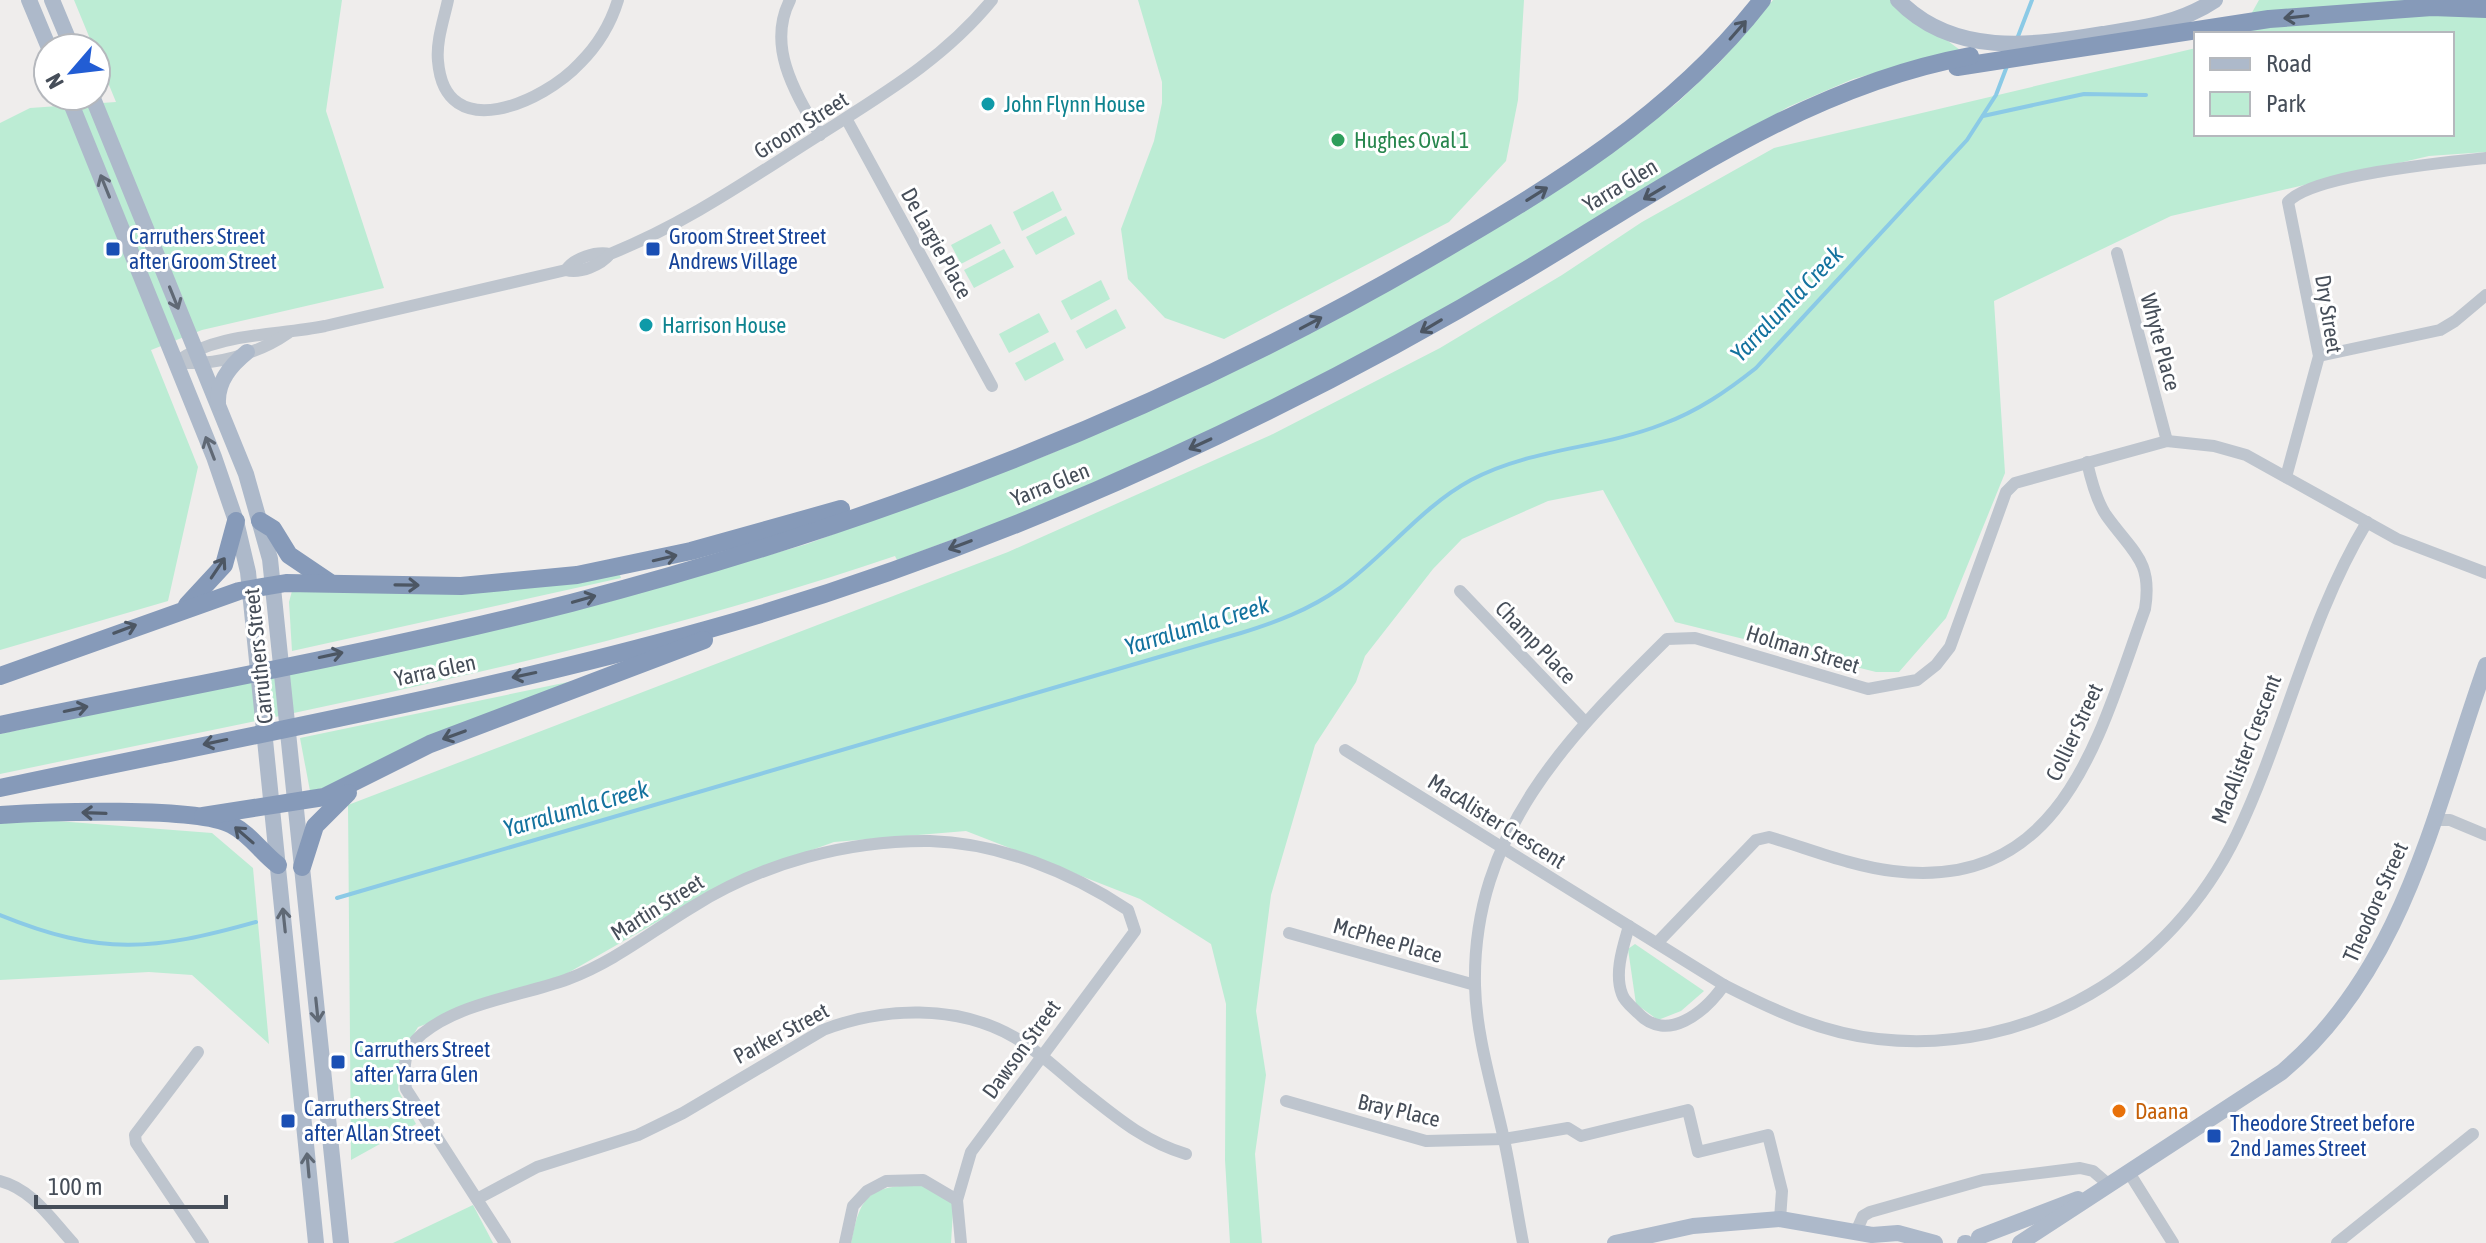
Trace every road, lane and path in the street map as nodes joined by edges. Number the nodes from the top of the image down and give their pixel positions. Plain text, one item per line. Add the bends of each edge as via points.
1 (52, 0) edge
2 (448, 0) edge
3 (618, 0) edge
4 (790, 0) edge
5 (1762, 0) edge
6 (1898, 0) edge
7 (2215, 0) edge
8 (988, 2) edge
9 (29, 3) edge
10 (2486, 9) edge
11 (42, 32) edge
12 (65, 32) edge
13 (2051, 46) junction
14 (1971, 54) junction
15 (74, 112) edge
16 (99, 112) edge
17 (847, 120) junction
18 (820, 135) junction
19 (2486, 158) edge
20 (2117, 253) dead end
21 (2486, 295) edge
22 (288, 333) junction
23 (195, 349) junction
24 (247, 352) junction
25 (2319, 356) junction
26 (1242, 358) junction
27 (176, 362) junction
28 (202, 365) junction
29 (992, 386) dead end
30 (218, 405) junction
31 (2167, 441) junction
32 (2087, 462) junction
33 (2286, 477) junction
34 (236, 521) junction
35 (260, 521) junction
36 (2367, 522) junction
37 (2486, 573) edge
38 (329, 582) junction
39 (273, 585) junction
40 (250, 589) junction
41 (1460, 591) dead end
42 (814, 597) junction
43 (185, 608) junction
44 (2486, 665) edge
45 (0, 676) edge
46 (1584, 721) junction
47 (0, 725) edge
48 (1345, 750) dead end
49 (372, 773) junction
50 (0, 788) edge
51 (294, 802) junction
52 (272, 804) junction
53 (0, 815) edge
54 (203, 816) junction
55 (2433, 820) junction
56 (2486, 835) edge
57 (1503, 849) junction
58 (278, 865) junction
59 (302, 867) junction
60 (1629, 926) junction
61 (1135, 931) joint
62 (1289, 933) dead end
63 (1657, 943) junction
64 (1475, 985) junction
65 (1724, 985) junction
66 (198, 1052) dead end
67 (1040, 1055) junction
68 (1286, 1101) dead end
69 (2473, 1134) dead end
70 (1504, 1139) junction
71 (1186, 1154) dead end
72 (2128, 1171) junction
73 (0, 1181) edge
74 (2102, 1188) junction
75 (477, 1199) junction
76 (957, 1200) junction
77 (1780, 1219) junction
78 (1870, 1237) edge
79 (1969, 1241) edge
80 (73, 1243) edge
81 (203, 1243) edge
82 (316, 1243) edge
83 (341, 1243) edge
84 (505, 1243) edge
85 (845, 1243) edge
86 (961, 1243) edge
87 (1523, 1243) edge
88 (1615, 1243) edge
89 (1935, 1243) edge
90 (1999, 1243) edge
91 (2020, 1243) edge
92 (2173, 1243) edge
93 (2337, 1243) edge

1 - 12 main road
2 - 3 street via 437,60 453,102 472,110 537,96 579,65
4 - 18 street via 780,30 784,65
26 -> 5 highway, Yarra Glen via 1404,273 1597,155 1688,82
6 - 14 main road
7 - 13 main road via 2165,23
8 - 17 street, Groom Street via 943,53
9 - 11 main road
10 -> 13 highway, Yarra Glen via 2432,7 2299,16
13 - 14 highway, Yarra Glen
14 -> 42 highway, Yarra Glen via 1824,99 1722,153 1420,332 1265,413 1047,511
27 -> 15 main road, Carruthers Street
16 -> 23 main road, Carruthers Street
17 - 18 street, Groom Street
17 - 29 street, De Largie Place
18 - 22 street, Groom Street via 688,218 574,273 566,270
19 - 25 street, Dry Street via 2397,168 2305,190 2288,202
20 - 31 street, Whyte Place
21 - 25 street via 2440,330
22 - 23 street, Groom Street
22 - 24 street, Groom Street
23 - 27 street, Groom Street
23 - 28 main road, Carruthers Street
24 - 28 street, Groom Street
24 - 30 main road via 222,381
25 - 33 street, Dry Street
38 -> 26 highway via 520,583 691,551 915,485
47 -> 26 highway, Yarra Glen via 567,604 752,551 973,474
27 - 28 street, Groom Street
34 -> 27 main road, Carruthers Street
28 - 30 main road, Carruthers Street
30 - 35 main road, Carruthers Street
31 - 32 street, Holman Street
31 - 33 street, Holman Street via 2246,455
32 - 46 street, Holman Street via 2024,478 2006,492 1950,647 1917,680 1868,689 1680,636 1667,639
32 - 63 street, Collier Street via 2105,514 2132,544 2149,586 2100,732 2061,805 2035,832 2002,854 1954,870 1892,871 1769,837 1756,840
33 - 36 street, Holman Street
34 - 40 main road, Carruthers Street
43 -> 34 highway via 224,565
35 - 38 highway via 273,529 289,555
35 - 39 main road, Carruthers Street
36 - 37 street, Holman Street
36 - 65 street, MacAlister Crescent via 2340,566 2299,665 2261,781 2235,837 2179,922 2139,962 2093,994 2043,1019 1989,1035 1933,1042 1826,1029 1781,1014
38 - 39 highway
39 - 40 highway
39 - 51 main road, Carruthers Street
40 - 43 highway
40 - 52 main road, Carruthers Street
41 - 46 street, Champ Place
42 -> 49 highway via 430,744
42 -> 50 highway, Yarra Glen via 580,663
45 -> 43 highway
44 - 55 main road, Theodore Street
46 - 57 street, Holman Street via 1536,782
48 - 57 street, MacAlister Crescent
49 - 51 highway via 324,797
49 - 59 highway via 315,826
51 - 52 highway
51 - 59 main road, Carruthers Street
52 - 54 highway
52 - 58 main road, Carruthers Street
54 -> 53 highway
58 -> 54 highway via 232,824
55 - 56 street via 2450,820
55 - 72 main road, Theodore Street via 2384,946 2327,1029 2282,1072
57 - 60 street, MacAlister Crescent
57 - 64 street, Holman Street via 1488,892
82 -> 58 main road, Carruthers Street
59 -> 83 main road, Carruthers Street
60 - 63 street, MacAlister Crescent
60 - 65 street via 1619,969 1622,996 1648,1024 1684,1022
61 - 67 street, Dawson Street
61 - 75 street, Martin Street via 1128,910 1057,870 1012,855 931,841 825,852 742,880 606,962 459,1015 423,1033 409,1047 403,1067 406,1089
62 - 64 street, McPhee Place
63 - 65 street, MacAlister Crescent
64 - 70 street, Holman Street
66 - 81 street via 135,1135
67 - 71 street, Parker Street via 1124,1123 1155,1144
67 - 75 street, Parker Street via 1013,1036 950,1015 914,1012 848,1020 777,1054 647,1131 537,1167
67 - 76 street, Dawson Street via 971,1152
68 - 70 street, Bray Place via 1426,1141
69 - 93 street
70 - 77 street, Bray Place via 1568,1128 1581,1136 1688,1110 1698,1152 1768,1135 1782,1191
70 - 87 street, Holman Street
72 - 74 main road, Theodore Street
72 - 92 street
73 - 80 street via 17,1185
74 - 78 street via 2093,1171 2080,1168 1983,1180 1870,1212 1863,1216
74 - 79 main road, Theodore Street
74 - 91 main road, Theodore Street
75 - 84 street, Martin Street
76 - 85 street via 923,1180 886,1181 853,1206
76 - 86 street, Dawson Street
77 - 78 main road
77 - 88 main road via 1693,1226
78 - 89 main road via 1898,1233
79 - 90 main road via 1989,1237

